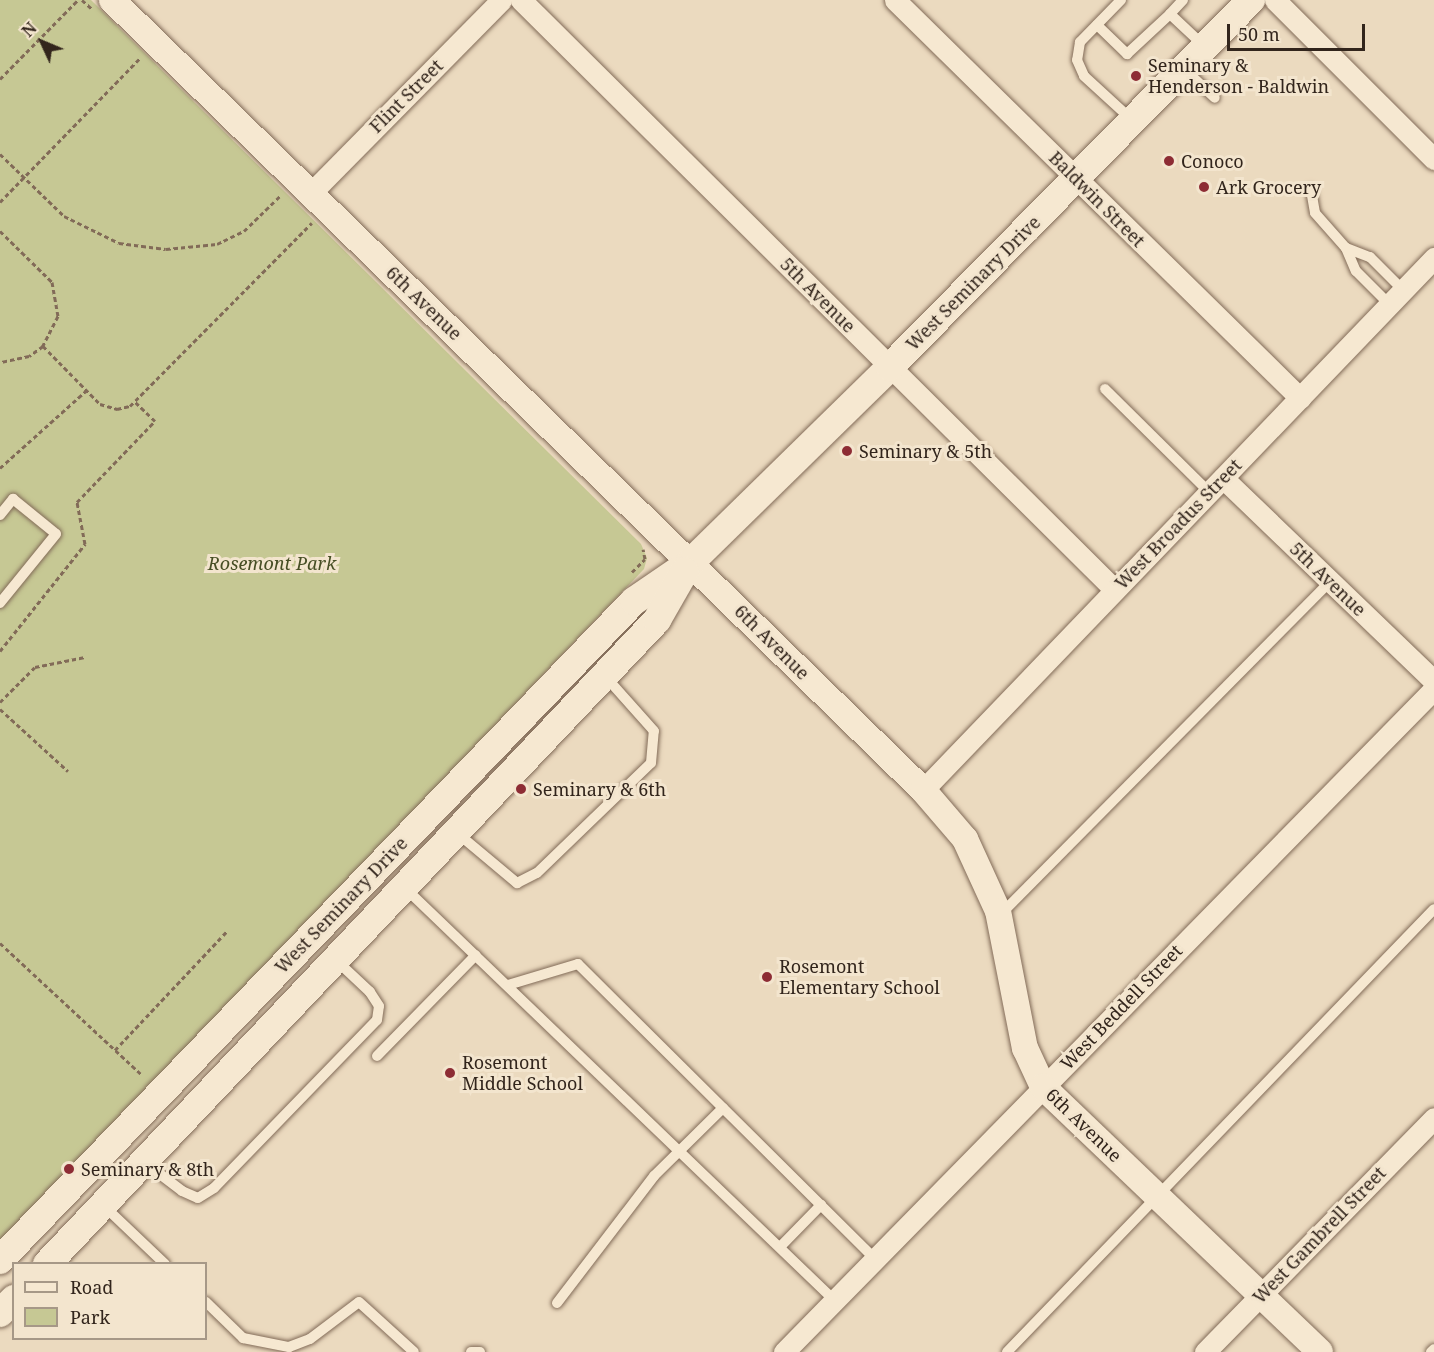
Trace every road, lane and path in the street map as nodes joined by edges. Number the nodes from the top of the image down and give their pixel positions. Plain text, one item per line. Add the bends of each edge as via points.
1 (78, 0) edge
2 (112, 0) edge
3 (501, 0) edge
4 (521, 0) edge
5 (895, 0) edge
6 (1121, 0) edge
7 (1183, 0) edge
8 (1251, 0) edge
9 (1275, 0) edge
10 (1170, 14) junction
11 (1097, 25) junction
12 (1205, 47) junction
13 (150, 65) dead end
14 (1184, 69) junction
15 (0, 79) edge
16 (1215, 98) dead end
17 (1133, 121) junction
18 (0, 154) edge
19 (1434, 159) edge
20 (24, 177) junction
21 (1076, 178) junction
22 (1311, 190) dead end
23 (293, 195) junction
24 (0, 202) edge
25 (312, 223) junction
26 (0, 231) edge
27 (320, 231) dead end
28 (1346, 248) junction
29 (1434, 258) edge
30 (1396, 297) junction
31 (43, 346) junction
32 (0, 362) edge
33 (890, 367) junction
34 (1105, 389) dead end
35 (87, 390) junction
36 (1300, 398) junction
37 (135, 401) junction
38 (0, 468) edge
39 (1216, 485) junction
40 (0, 515) edge
41 (641, 544) dead end
42 (691, 562) junction
43 (629, 576) dead end
44 (1330, 581) junction
45 (1115, 590) junction
46 (0, 603) edge
47 (0, 651) edge
48 (85, 657) dead end
49 (604, 675) junction
50 (1434, 681) edge
51 (1434, 689) edge
52 (0, 702) edge
53 (0, 710) edge
54 (68, 771) dead end
55 (923, 790) junction
56 (456, 831) junction
57 (379, 863) junction
58 (404, 887) junction
59 (1434, 909) edge
60 (999, 916) junction
61 (227, 931) dead end
62 (0, 943) edge
63 (476, 954) junction
64 (335, 959) junction
65 (508, 985) junction
66 (115, 1050) junction
67 (377, 1056) dead end
68 (149, 1082) dead end
69 (1043, 1087) junction
70 (723, 1108) junction
71 (1434, 1118) edge
72 (680, 1150) junction
73 (144, 1161) junction
74 (78, 1178) junction
75 (1159, 1198) junction
76 (103, 1204) junction
77 (820, 1205) junction
78 (780, 1247) junction
79 (875, 1259) junction
80 (0, 1260) edge
81 (48, 1262) edge
82 (164, 1262) edge
83 (1260, 1295) junction
84 (834, 1300) junction
85 (12, 1301) edge
86 (207, 1303) edge
87 (557, 1303) dead end
88 (0, 1313) edge
89 (414, 1352) edge
90 (471, 1352) edge
91 (480, 1352) edge
92 (784, 1352) edge
93 (1007, 1352) edge
94 (1205, 1352) edge
95 (1320, 1352) edge

1 - 15 path
2 - 23 street, 6th Avenue
3 - 23 street, Flint Street
4 - 33 street, 5th Avenue
5 - 21 street, Baldwin Street
6 - 11 lane
7 - 10 lane
8 - 12 main road, West Seminary Drive
9 - 19 street
10 - 11 lane via 1127,54
10 - 12 lane
11 - 17 lane via 1080,42 1077,60 1084,76
12 - 14 main road, West Seminary Drive
13 - 20 path via 142,57
14 - 16 lane
14 - 17 main road, West Seminary Drive
17 - 21 main road, West Seminary Drive
18 - 20 path
20 - 23 path via 64,216 119,243 166,249 217,243 244,231
20 - 24 path
21 - 33 main road, West Seminary Drive
21 - 36 street, Baldwin Street
22 - 28 lane via 1315,213
23 - 25 path
23 - 42 street, 6th Avenue
25 - 27 path
25 - 37 path
26 - 31 path via 52,282 58,316
28 - 30 lane via 1356,271
28 - 30 lane via 1370,257
29 - 30 street, West Broadus Street
30 - 36 street, West Broadus Street
31 - 32 path via 29,356
31 - 35 path
33 - 42 main road, West Seminary Drive
33 - 45 street, 5th Avenue
34 - 39 lane
35 - 37 path via 100,404 117,409
35 - 38 path
36 - 39 street, West Broadus Street
37 - 47 path via 155,421 77,502 85,544
39 - 44 street, 5th Avenue
39 - 45 street, West Broadus Street
40 - 46 lane via 13,499 56,534
41 - 43 path via 645,559
42 - 49 main road, West Seminary Drive via 657,620
42 - 55 street, 6th Avenue
42 - 57 main road, West Seminary Drive via 634,602
44 - 50 street, 5th Avenue
44 - 60 lane
45 - 55 street, West Broadus Street
48 - 52 path via 35,667
49 - 56 main road, West Seminary Drive
49 - 56 lane via 654,731 651,763 537,873 517,883
51 - 69 street, West Beddell Street
53 - 54 path
55 - 60 street, 6th Avenue via 965,839
56 - 58 main road, West Seminary Drive
57 - 58 main road
57 - 74 main road, West Seminary Drive
58 - 63 lane
58 - 64 main road, West Seminary Drive
59 - 75 lane via 1187,1161
60 - 69 street, 6th Avenue via 1025,1048
61 - 66 path
62 - 66 path
63 - 65 lane
63 - 67 lane
64 - 73 main road, West Seminary Drive
64 - 73 lane via 370,992 379,1006 376,1020 214,1188 198,1197 182,1191
65 - 70 lane via 578,964
65 - 72 lane
66 - 68 path
69 - 75 street, 6th Avenue
69 - 79 street, West Beddell Street
70 - 72 lane
70 - 77 lane
71 - 83 street, West Gambrell Street
72 - 78 lane
72 - 87 lane via 654,1176
73 - 76 main road, West Seminary Drive
74 - 76 main road
74 - 80 main road, West Seminary Drive
75 - 83 street, 6th Avenue
75 - 93 lane
76 - 81 main road, West Seminary Drive
76 - 82 lane
77 - 78 lane
77 - 79 lane
78 - 84 lane
79 - 84 street, West Beddell Street
83 - 94 street, West Gambrell Street
83 - 95 street, 6th Avenue
84 - 92 street, West Beddell Street
85 - 88 main road
86 - 89 lane via 243,1338 289,1347 310,1340 359,1302
90 - 91 lane

